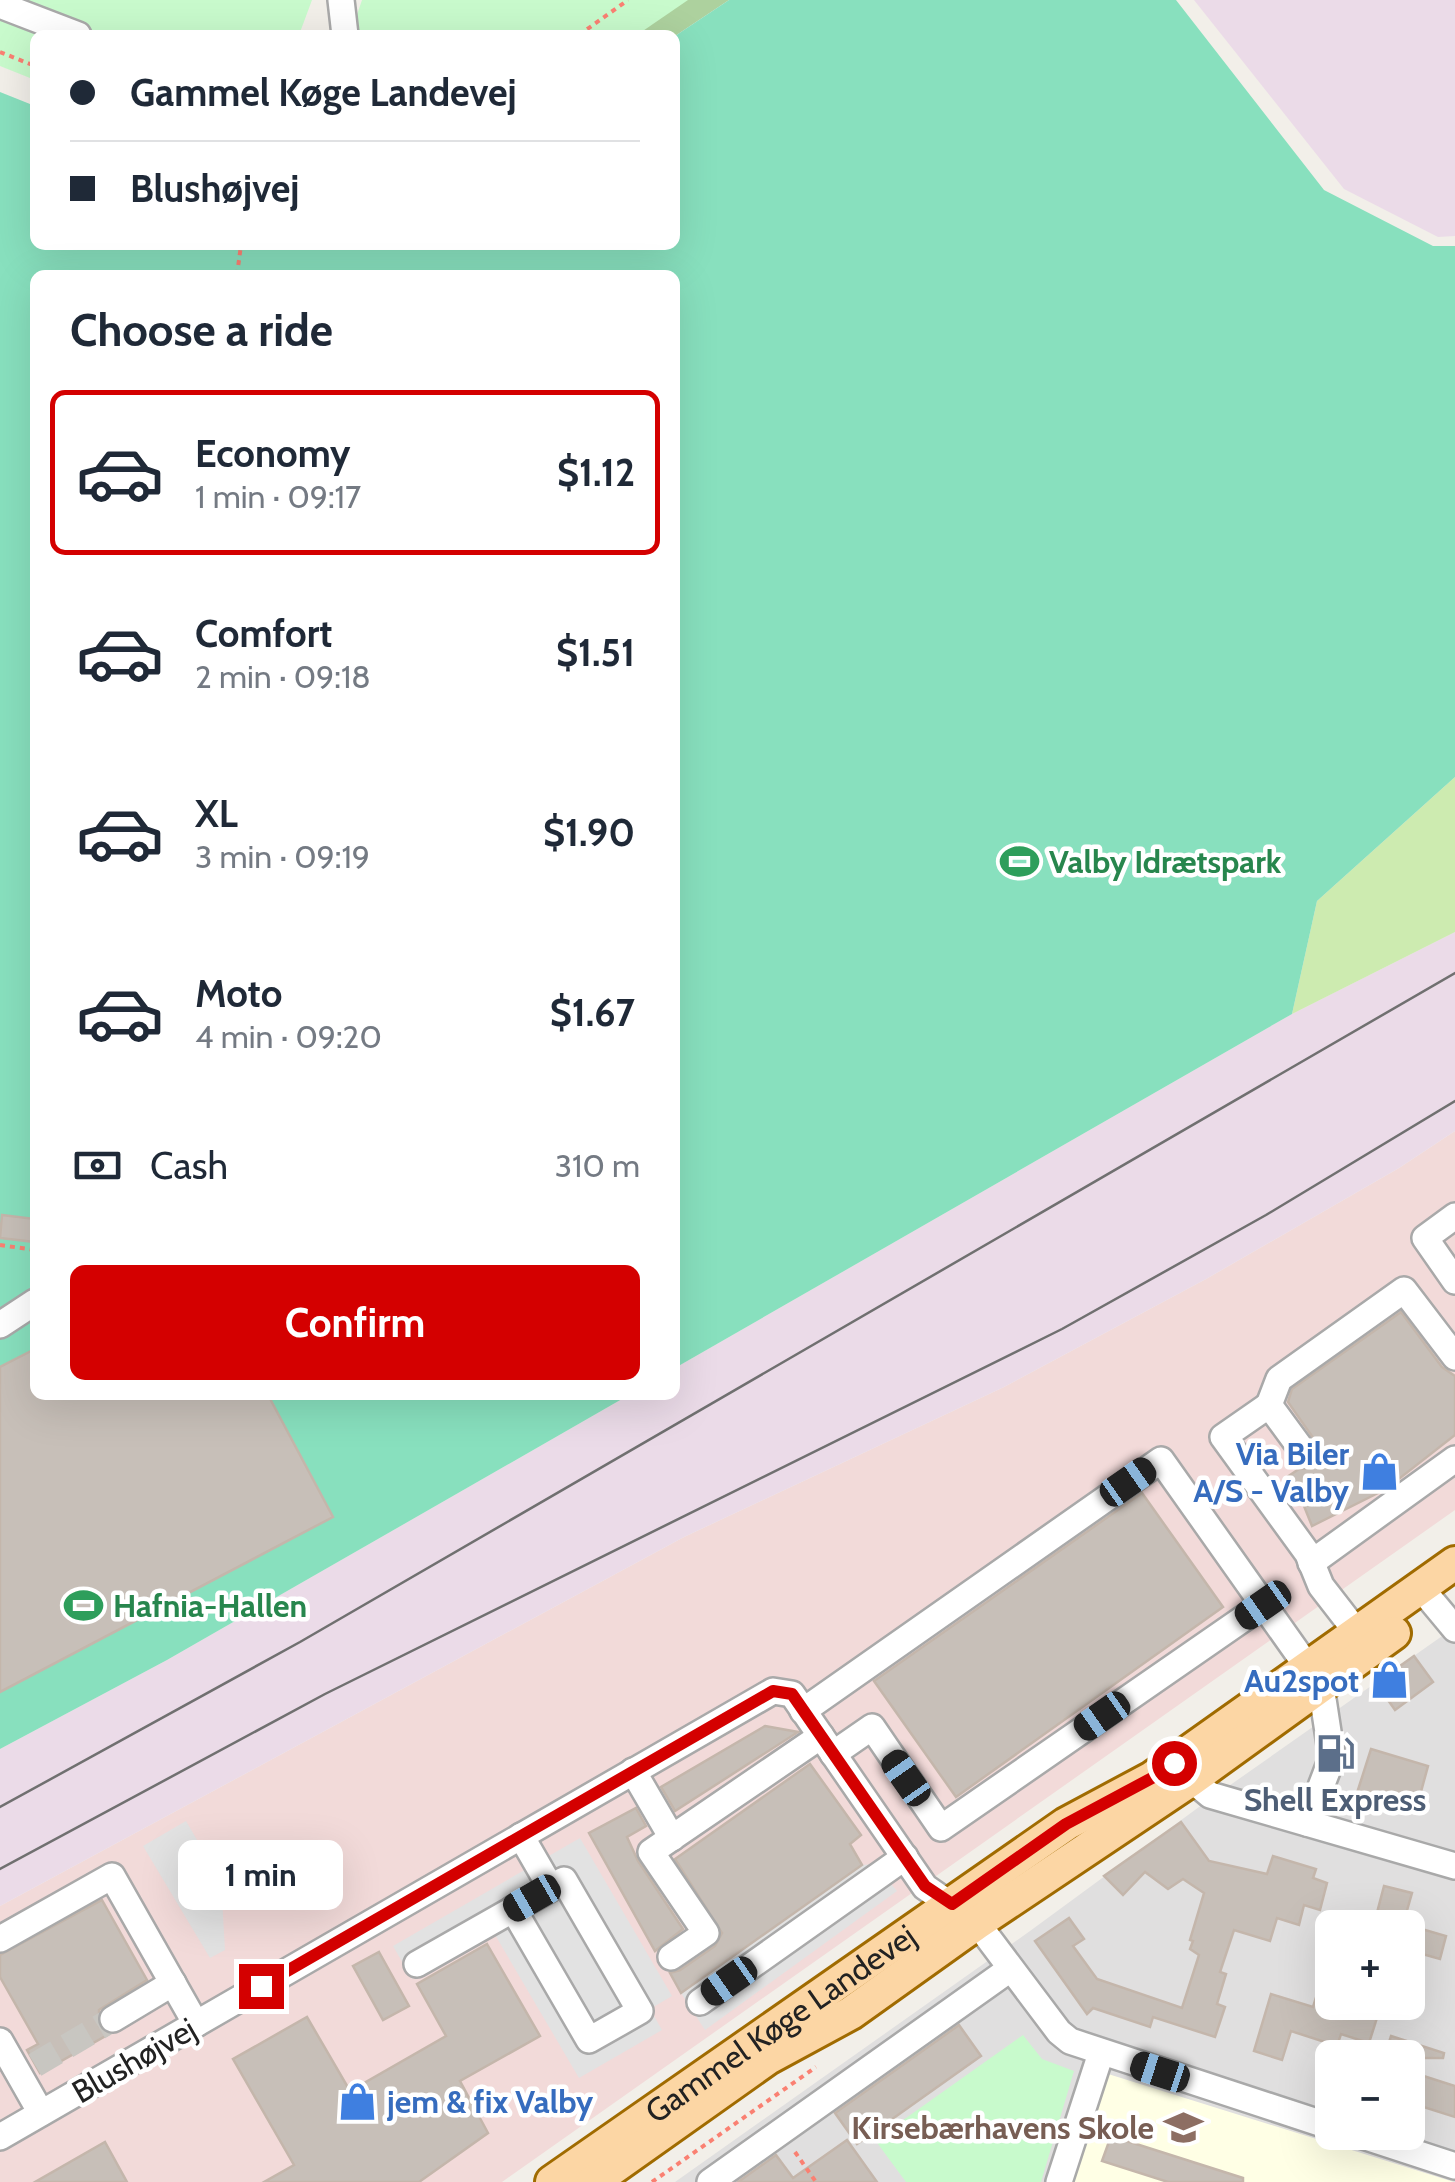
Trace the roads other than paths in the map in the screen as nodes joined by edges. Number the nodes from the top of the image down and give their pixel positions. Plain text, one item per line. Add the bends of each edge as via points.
1 (335, 2) edge
2 (0, 5) edge
3 (65, 30) edge
4 (343, 30) edge
5 (1455, 1216) edge
6 (1455, 1281) edge
7 (30, 1305) edge
8 (0, 1325) edge
9 (1455, 1357) edge
10 (1269, 1405) junction
11 (1305, 1454) dead end
12 (1455, 1459) edge
13 (1311, 1562) junction
14 (1455, 1562) edge
15 (1441, 1603) edge
16 (1263, 1605) junction
17 (1364, 1641) junction
18 (1314, 1677) junction
19 (803, 1711) junction
20 (827, 1745) junction
21 (633, 1772) junction
22 (1181, 1772) junction
23 (1307, 1823) junction
24 (521, 1836) junction
25 (672, 1838) junction
26 (904, 1857) junction
27 (1455, 1866) edge
28 (551, 1888) junction
29 (513, 1909) junction
30 (965, 1913) junction
31 (0, 1940) edge
32 (671, 1957) dead end
33 (416, 1964) dead end
34 (1010, 1969) junction
35 (173, 1984) junction
36 (700, 2002) dead end
37 (112, 2019) tunnel mouth
38 (196, 2024) junction
39 (0, 2041) edge
40 (1101, 2053) junction
41 (41, 2113) junction
42 (1315, 2122) edge
43 (0, 2137) edge
44 (1406, 2150) edge
45 (1455, 2166) edge
46 (552, 2182) edge
47 (593, 2182) edge
48 (710, 2182) edge
49 (1059, 2182) edge

1 - 4 street
2 - 3 street
5 - 6 street via 1424,1238
7 - 8 street
9 - 10 street via 1404,1290 1278,1378
10 - 11 street
10 - 13 street via 1223,1437
12 - 13 street
13 - 17 street via 1321,1586
14 - 15 main road, Gammel Køge Landevej
15 - 17 main road, Gammel Køge Landevej
16 - 18 street
16 - 19 street via 1161,1460
16 - 20 street via 942,1828 872,1727
17 - 18 main road, Gammel Køge Landevej
18 - 22 main road, Gammel Køge Landevej
18 - 23 street via 1332,1758
19 - 20 street
19 - 21 street, Blushøjvej via 792,1694 773,1691
20 - 25 street
20 - 26 street
21 - 24 street, Blushøjvej
21 - 25 street
22 - 23 street via 1210,1795
22 - 30 main road, Gammel Køge Landevej
23 - 27 street
24 - 28 street
24 - 38 street, Blushøjvej
25 - 32 street via 651,1852 706,1933
26 - 30 street via 925,1886
26 - 36 street
28 - 29 street
28 - 29 street via 564,1880 640,2011 589,2040
29 - 33 street
30 - 34 street
30 - 46 main road, Gammel Køge Landevej
30 - 47 main road, Gammel Køge Landevej via 851,2013 768,2058
31 - 35 street via 112,1876
34 - 40 street via 1059,2032
34 - 48 street
35 - 37 street
35 - 38 street
38 - 41 street, Blushøjvej
39 - 41 street via 27,2069
40 - 42 street
40 - 49 street
41 - 43 street, Blushøjvej
44 - 45 street

